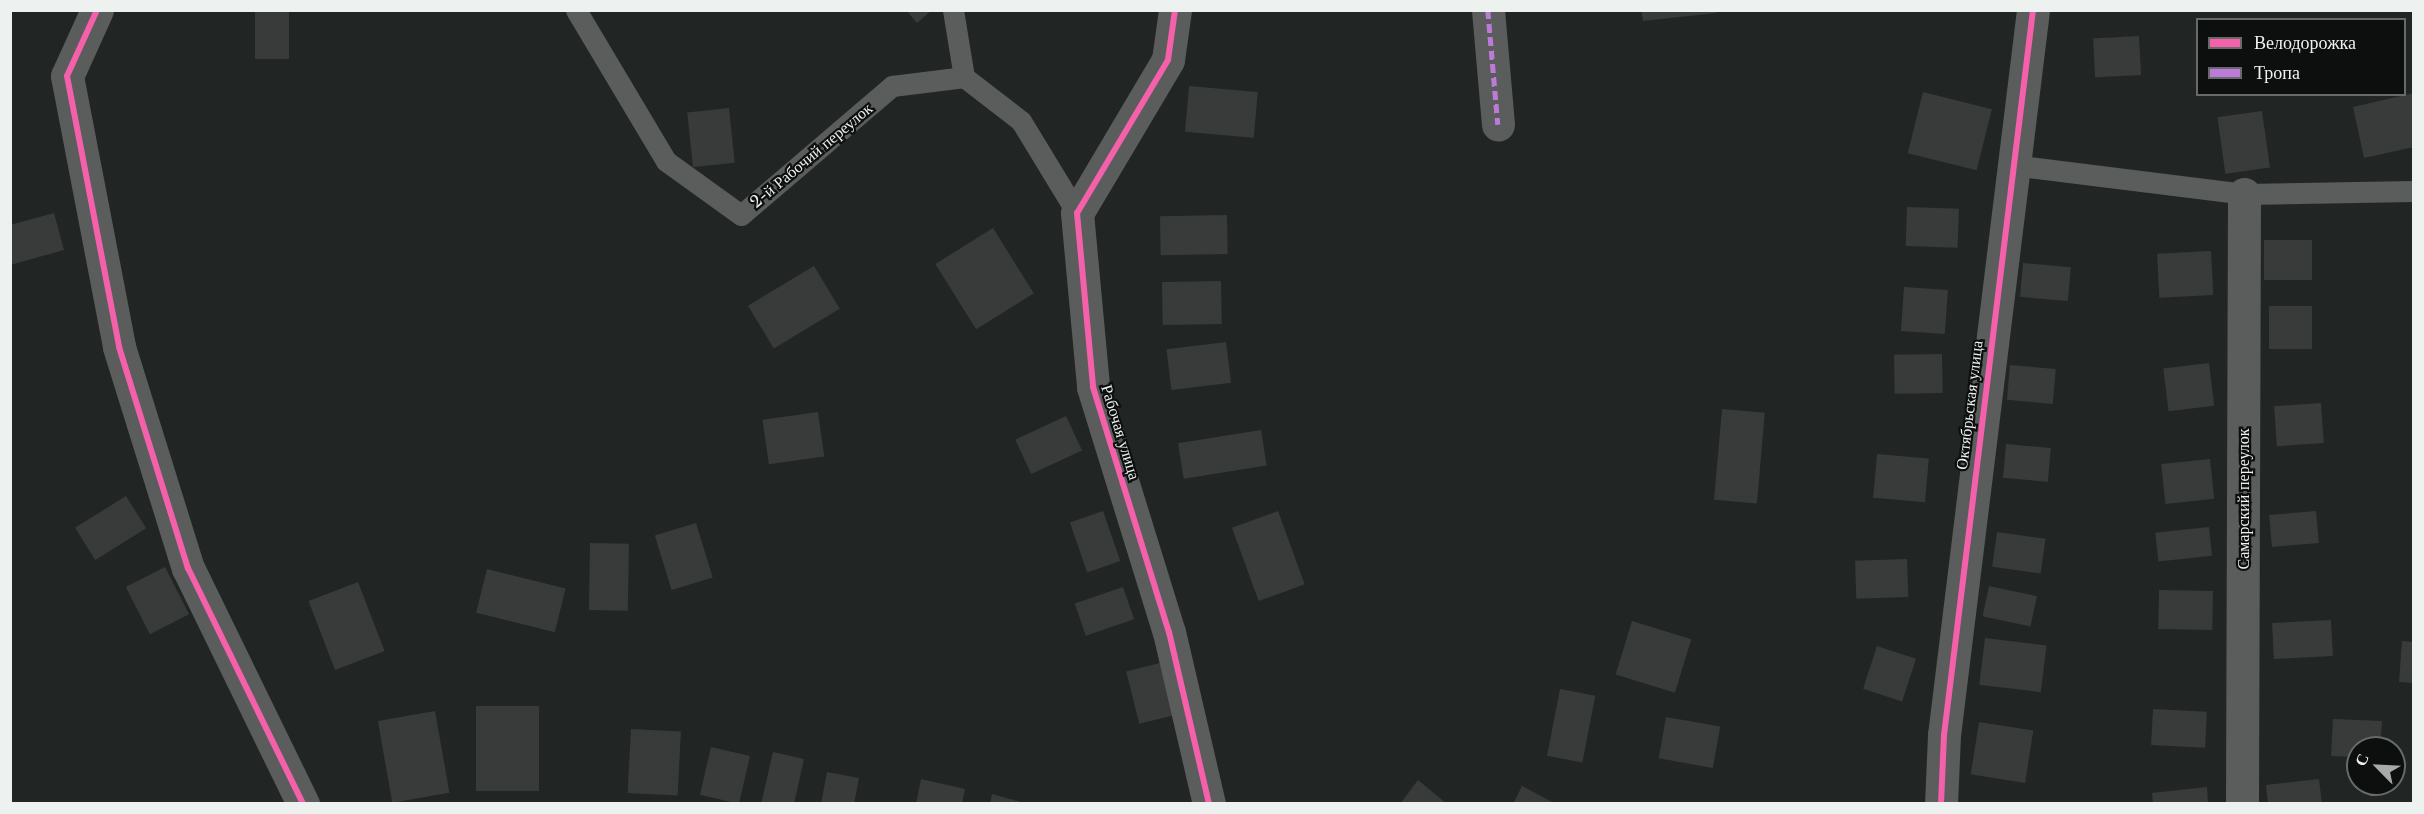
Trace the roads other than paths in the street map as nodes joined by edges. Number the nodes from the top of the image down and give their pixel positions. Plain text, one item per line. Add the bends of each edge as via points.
1 (97, 10) edge
2 (576, 10) edge
3 (953, 10) edge
4 (1175, 10) edge
5 (1488, 10) edge
6 (2034, 10) edge
7 (964, 77) junction
8 (1498, 125) dead end
9 (2012, 165) junction
10 (2414, 191) edge
11 (2244, 195) junction
12 (1077, 213) junction
13 (303, 804) edge
14 (1209, 804) edge
15 (1941, 804) edge
16 (2242, 804) edge

1 - 13 street via 67,76 119,347 188,568
2 - 7 lane, 2-й Рабочий переулок via 666,161 741,215 892,86
3 - 7 lane
4 - 12 street via 1168,60
5 - 8 street
6 - 9 street, Октябрьская улица
7 - 12 lane via 1021,121
9 - 11 lane
9 - 15 street, Октябрьская улица via 1944,735
10 - 11 lane
11 - 16 street, Самарский переулок
12 - 14 street, Рабочая улица via 1093,387 1169,632

